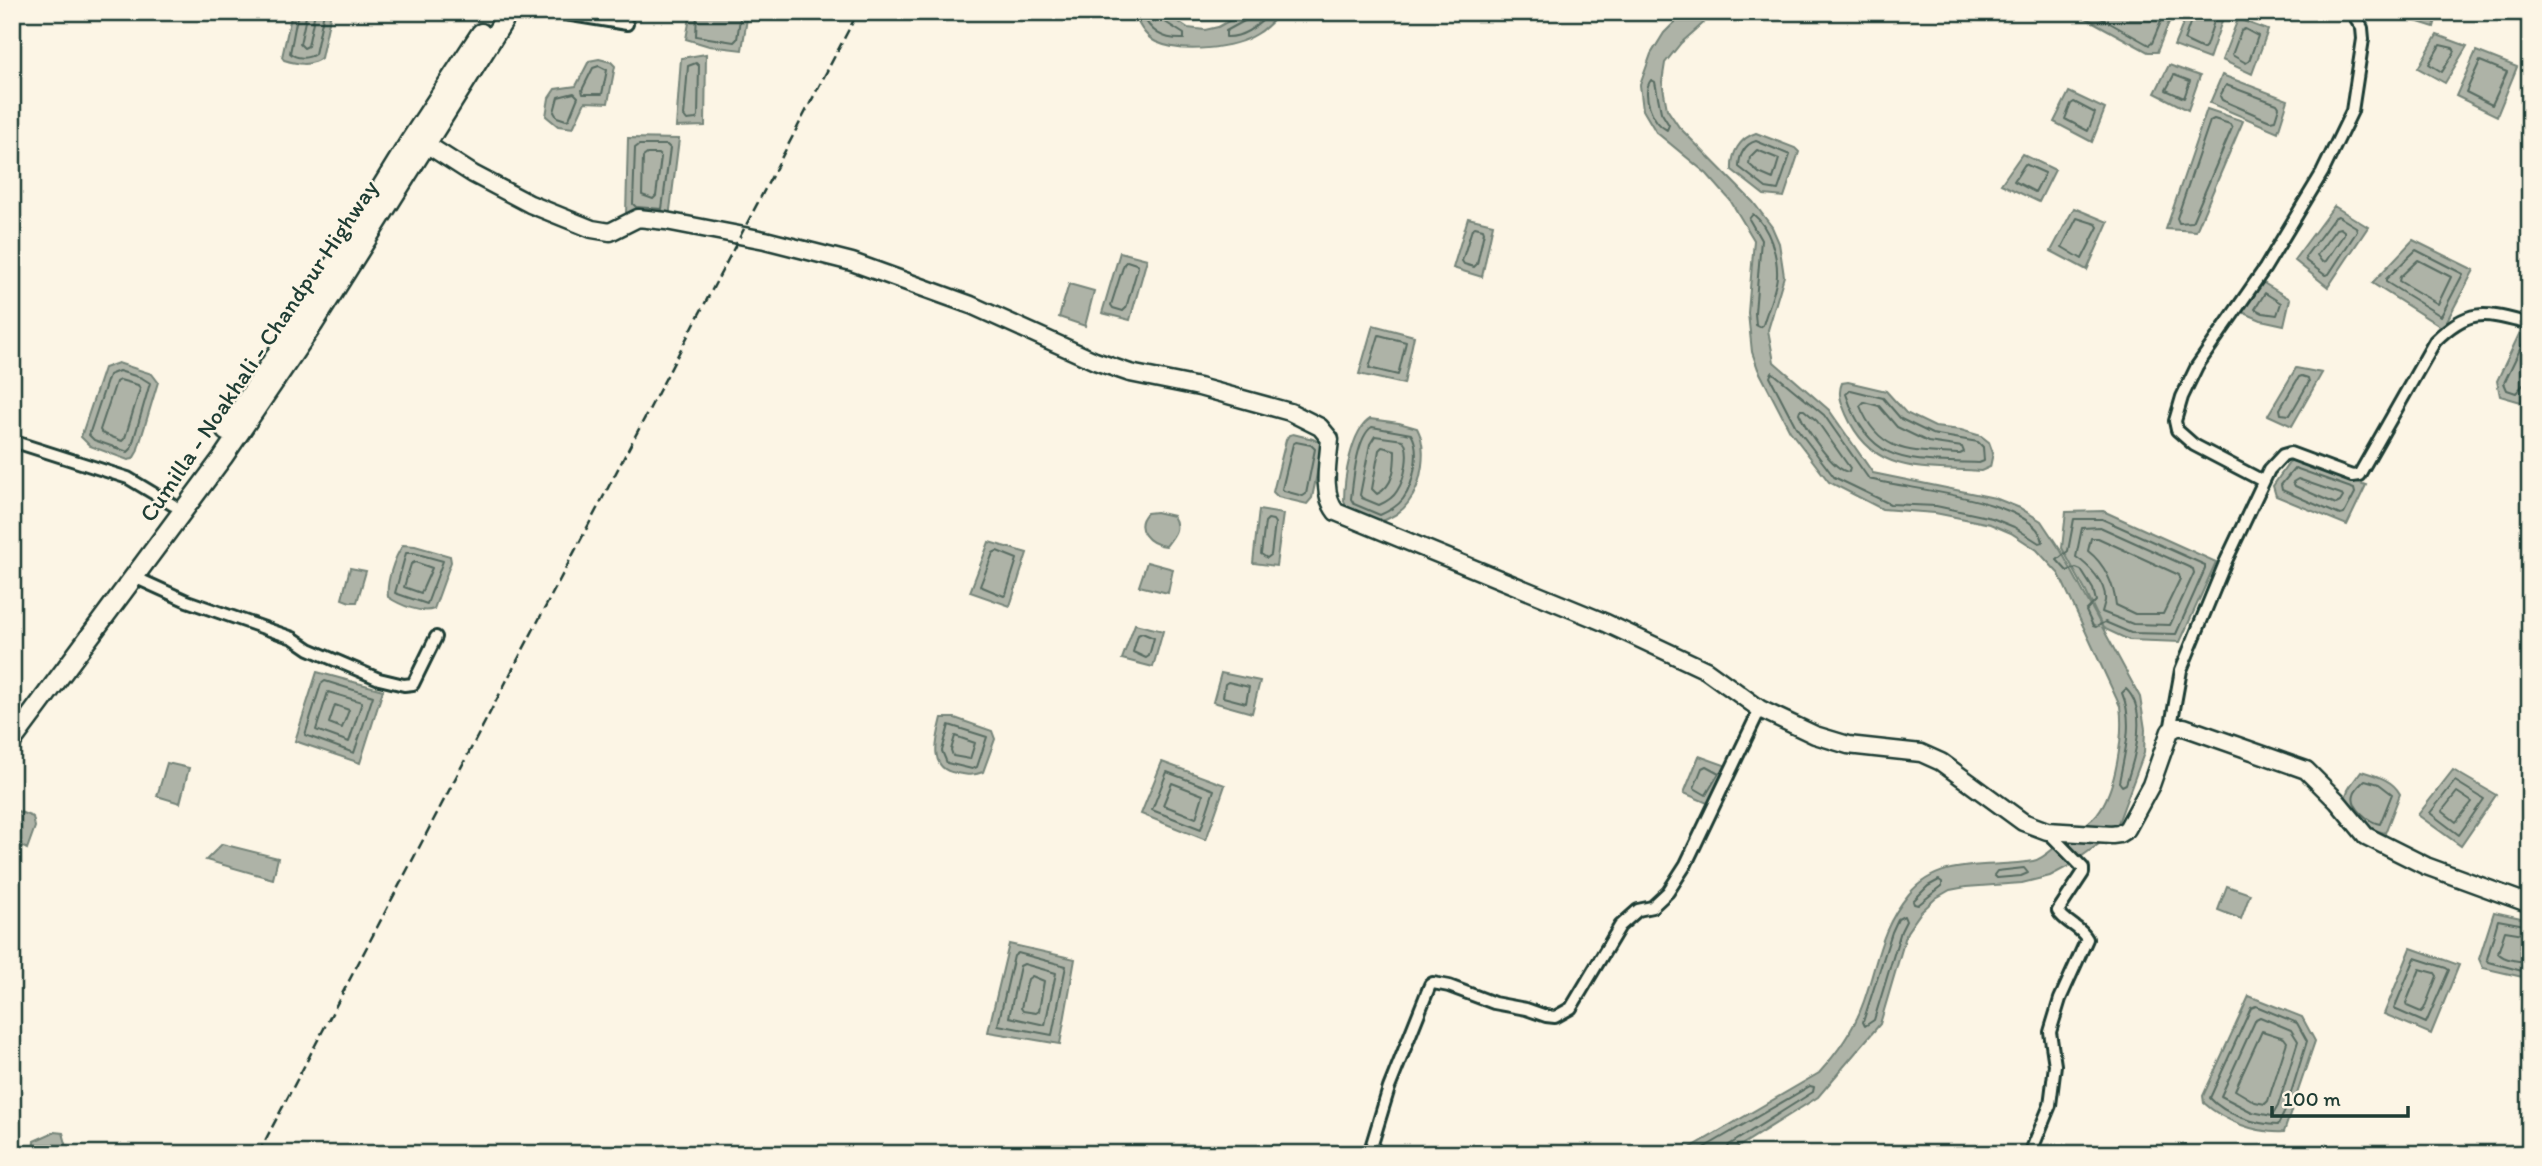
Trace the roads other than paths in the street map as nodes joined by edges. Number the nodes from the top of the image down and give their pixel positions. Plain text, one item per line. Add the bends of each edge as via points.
1 (495, 12) edge
2 (509, 12) edge
3 (553, 12) edge
4 (2351, 12) edge
5 (626, 24) dead end
6 (483, 42) junction
7 (426, 144) junction
8 (2530, 324) edge
9 (12, 441) edge
10 (2263, 481) junction
11 (173, 505) junction
12 (134, 577) junction
13 (436, 637) dead end
14 (1760, 709) junction
15 (12, 721) edge
16 (2170, 732) junction
17 (12, 741) edge
18 (2053, 834) junction
19 (2530, 904) edge
20 (1369, 1154) edge
21 (2030, 1154) edge

1 - 6 main road
2 - 6 main road, Cumilla - Noakhali - Chandpur Highway
3 - 5 street
4 - 10 street via 2362,28 2363,39 2352,111 2322,173 2197,366 2175,421 2177,430 2193,445
6 - 7 main road, Cumilla - Noakhali - Chandpur Highway
6 - 11 main road via 410,141 300,319
7 - 12 main road, Cumilla - Noakhali - Chandpur Highway via 314,323
7 - 14 main road via 530,204 592,229 610,232 638,218 666,221 852,262 971,305 1130,373 1290,411 1320,427 1330,439 1327,490 1336,512 1606,622 1706,670
8 - 10 street via 2478,314 2446,330 2435,341 2359,475 2286,453
9 - 11 street via 128,478
10 - 16 street via 2181,670
11 - 15 main road
12 - 13 street via 293,638 394,684 413,684
12 - 17 main road, Cumilla - Noakhali - Chandpur Highway
14 - 18 main road via 1848,745 1921,753 1941,762 2023,822
14 - 20 street via 1686,864 1668,892 1620,926 1571,1008 1555,1017 1546,1016 1449,986 1430,985 1389,1088
16 - 18 main road via 2151,785 2127,829 2112,835
16 - 19 main road via 2184,727 2306,770 2366,836 2410,860
18 - 21 street via 2083,873 2057,911 2087,939 2050,1032 2055,1065 2050,1105

